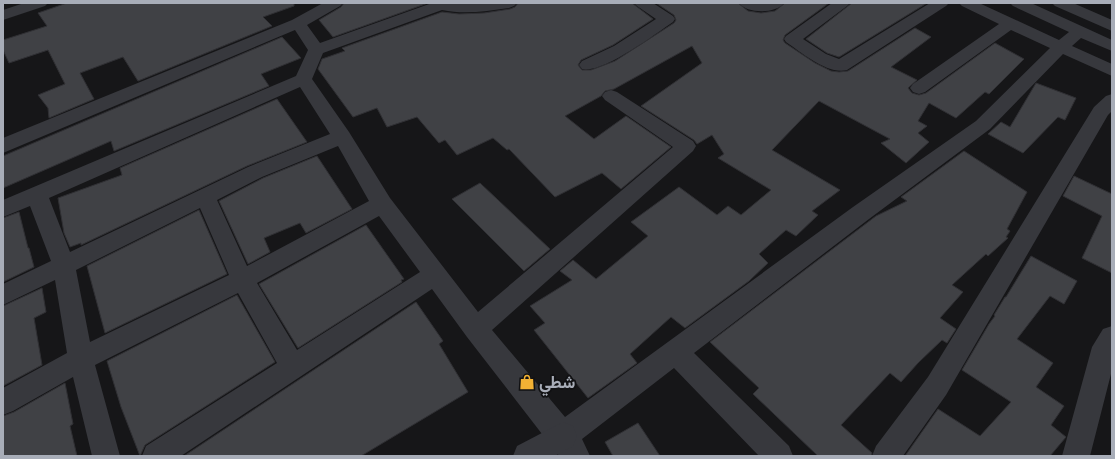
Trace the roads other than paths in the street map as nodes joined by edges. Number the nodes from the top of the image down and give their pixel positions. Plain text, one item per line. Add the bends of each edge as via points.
1 (335, 3) edge
2 (509, 3) edge
3 (642, 3) edge
4 (747, 3) edge
5 (776, 3) edge
6 (842, 3) edge
7 (941, 3) edge
8 (967, 3) edge
9 (1018, 3) edge
10 (1060, 3) edge
11 (36, 4) edge
12 (3, 16) edge
13 (298, 23) junction
14 (1010, 23) junction
15 (1112, 26) edge
16 (1080, 31) junction
17 (1112, 46) edge
18 (1061, 47) junction
19 (316, 50) junction
20 (588, 65) dead end
21 (1112, 71) edge
22 (303, 79) junction
23 (919, 88) dead end
24 (611, 96) dead end
25 (1112, 100) edge
26 (342, 137) junction
27 (3, 146) edge
28 (37, 195) junction
29 (205, 196) junction
30 (382, 204) junction
31 (3, 209) edge
32 (64, 266) junction
33 (436, 274) junction
34 (243, 278) junction
35 (3, 294) edge
36 (476, 329) junction
37 (1112, 337) edge
38 (676, 352) junction
39 (81, 359) junction
40 (294, 367) junction
41 (3, 402) edge
42 (569, 446) edge
43 (106, 456) edge
44 (156, 456) edge
45 (527, 456) edge
46 (779, 456) edge
47 (886, 456) edge
48 (1076, 456) edge

1 - 13 street
2 - 19 street via 466,9 441,5
3 - 20 street via 667,19 620,50
4 - 5 street via 757,8
6 - 7 street via 792,39 820,58 841,66
8 - 14 street
9 - 16 street
10 - 15 street
11 - 12 street
13 - 19 street
13 - 27 street
14 - 18 street
14 - 23 street
16 - 17 street
16 - 18 street
18 - 21 street
18 - 38 street via 983,125
19 - 22 street
22 - 26 street
22 - 28 street
24 - 36 street via 686,146
25 - 47 street via 1102,110 937,386
26 - 29 street via 255,172
26 - 30 street
28 - 31 street
28 - 32 street
29 - 32 street
29 - 34 street
30 - 33 street
30 - 34 street
32 - 35 street
32 - 39 street
33 - 36 street
33 - 40 street
34 - 39 street
34 - 40 street
36 - 42 street
37 - 48 street via 1105,347
38 - 42 street
38 - 46 street
39 - 41 street
39 - 43 street
40 - 44 street
42 - 45 street

